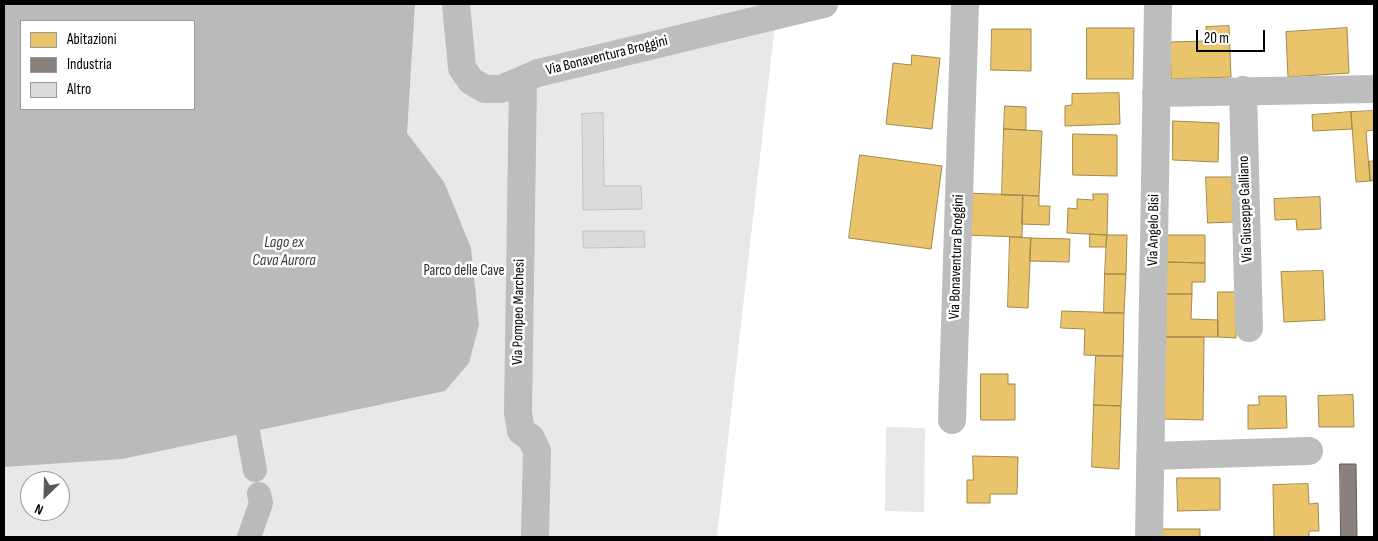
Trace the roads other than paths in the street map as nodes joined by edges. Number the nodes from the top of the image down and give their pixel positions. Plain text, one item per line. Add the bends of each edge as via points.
1 (456, 4) edge
2 (824, 4) edge
3 (965, 4) edge
4 (1158, 4) edge
5 (523, 80) junction
6 (1374, 89) edge
7 (1243, 90) junction
8 (1156, 94) junction
9 (1249, 328) dead end
10 (952, 420) dead end
11 (1308, 451) dead end
12 (1150, 456) junction
13 (535, 537) edge
14 (1149, 537) edge

1 - 5 street, Via Bonaventura Broggini via 462,68 471,81 485,89 501,89
2 - 5 street, Via Bonaventura Broggini via 538,73
3 - 10 street, Via Bonaventura Broggini
4 - 8 street, Via Angelo Bisi
5 - 13 street, Via Pompeo Marchesi via 518,413 521,431 531,438 537,451
6 - 7 street
7 - 8 street
7 - 9 street, Via Giuseppe Galliano
8 - 12 street, Via Angelo Bisi
11 - 12 street
12 - 14 street, Via Angelo Bisi

